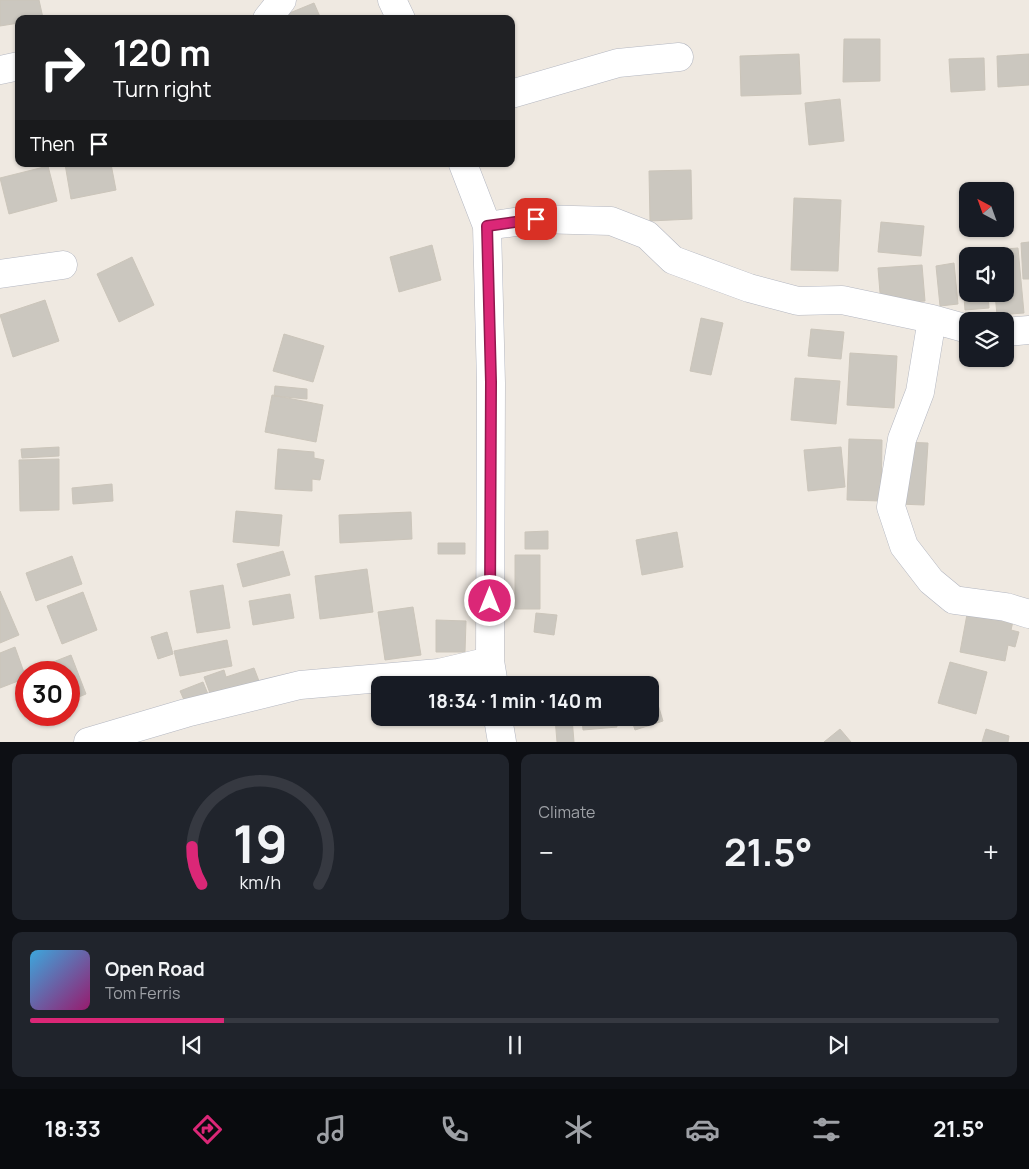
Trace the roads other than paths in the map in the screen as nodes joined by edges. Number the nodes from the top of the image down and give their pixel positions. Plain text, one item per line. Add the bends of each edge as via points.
1 (282, 0) edge
2 (392, 0) edge
3 (270, 15) edge
4 (399, 15) edge
5 (679, 57) dead end
6 (15, 67) edge
7 (0, 70) edge
8 (515, 93) edge
9 (464, 167) edge
10 (487, 226) junction
11 (63, 265) dead end
12 (0, 274) edge
13 (932, 319) junction
14 (959, 327) edge
15 (1029, 330) edge
16 (1014, 331) edge
17 (1029, 614) edge
18 (492, 673) edge
19 (499, 726) edge
20 (88, 742) edge
21 (502, 742) edge

1 - 3 street
2 - 4 street
5 - 8 street via 618,63
6 - 7 street
9 - 10 street
10 - 13 street via 536,219 611,221 647,235 673,260 749,288 798,301 842,300
10 - 18 street
11 - 12 street
13 - 14 street
13 - 17 street via 920,392 902,439 891,507 904,546 931,581 954,600 1006,607
15 - 16 street
18 - 20 street via 438,673 300,685 186,713
19 - 21 street

